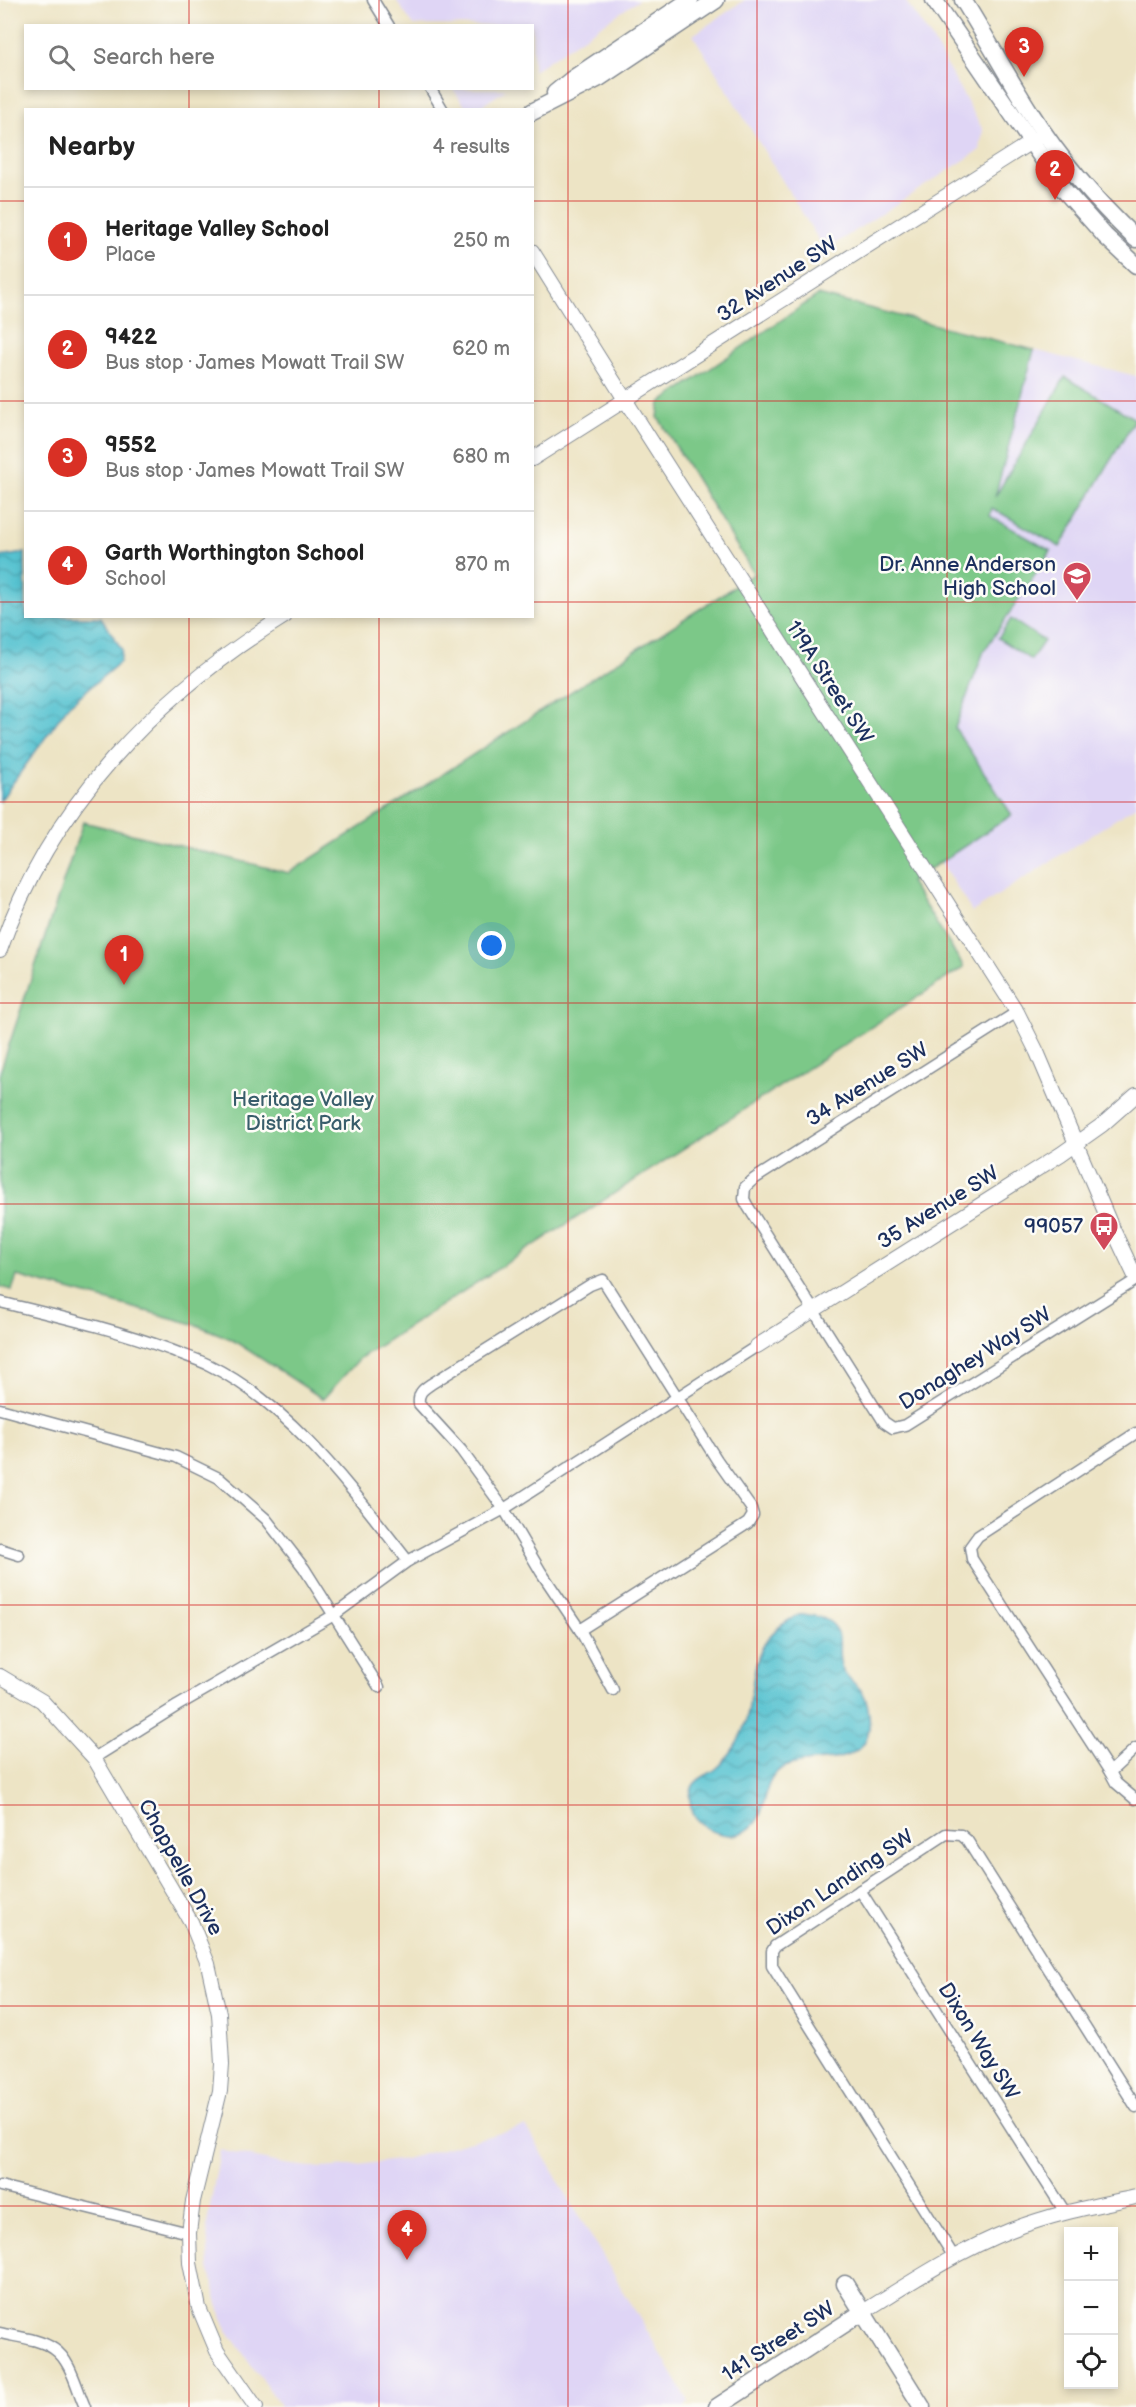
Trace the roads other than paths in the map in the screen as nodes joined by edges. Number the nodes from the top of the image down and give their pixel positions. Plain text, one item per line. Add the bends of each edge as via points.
1 (373, 0) edge
2 (690, 0) edge
3 (716, 0) edge
4 (934, 0) edge
5 (963, 2) edge
6 (388, 24) edge
7 (431, 90) edge
8 (442, 108) edge
9 (534, 110) edge
10 (534, 110) edge
11 (1045, 133) junction
12 (1030, 143) junction
13 (1136, 239) edge
14 (534, 254) edge
15 (1136, 265) edge
16 (625, 400) junction
17 (534, 458) edge
18 (282, 618) edge
19 (0, 950) edge
20 (1017, 1012) junction
21 (1136, 1095) edge
22 (1076, 1144) junction
23 (1136, 1279) edge
24 (0, 1302) edge
25 (814, 1311) junction
26 (757, 1346) joint
27 (677, 1396) junction
28 (0, 1410) edge
29 (1136, 1433) edge
30 (504, 1509) junction
31 (0, 1549) edge
32 (19, 1555) dead end
33 (408, 1561) junction
34 (334, 1615) junction
35 (580, 1630) junction
36 (0, 1676) edge
37 (379, 1687) dead end
38 (613, 1690) dead end
39 (1136, 1748) edge
40 (94, 1758) junction
41 (1110, 1772) junction
42 (1134, 1799) dead end
43 (860, 1890) junction
44 (1136, 2107) edge
45 (0, 2186) edge
46 (1136, 2197) edge
47 (1065, 2212) junction
48 (189, 2233) junction
49 (954, 2257) junction
50 (845, 2284) dead end
51 (863, 2313) junction
52 (0, 2333) edge
53 (85, 2407) edge
54 (256, 2407) edge
55 (717, 2407) edge
56 (922, 2407) edge

1 - 6 street
2 - 9 main road via 571,80
3 - 10 main road via 599,78
4 - 12 main road
5 - 11 main road
7 - 8 street
11 - 12 street, 32 Avenue SW
11 - 13 main road via 1083,184
12 - 15 main road via 1084,214
12 - 16 street, 32 Avenue SW
14 - 16 street, 119A Street SW
16 - 17 street, 32 Avenue SW
16 - 20 street, 119A Street SW
18 - 19 street via 180,692 105,766 44,855
20 - 22 street, 119A Street SW
20 - 25 street, 34 Avenue SW via 745,1187 747,1205
21 - 22 street, 35 Avenue SW
22 - 23 street, 119A Street SW
22 - 25 street, 35 Avenue SW
23 - 25 street, Donaghey Way SW via 905,1425 893,1428 884,1422
24 - 33 street via 102,1328 209,1365 249,1390 288,1420 345,1481
25 - 26 street, 35 Avenue SW
26 - 27 street
27 - 30 street
27 - 30 street via 603,1280 423,1389 418,1396 419,1404 461,1450
27 - 35 street via 753,1515 742,1527
28 - 34 street via 176,1458 219,1478 266,1519
29 - 41 street via 978,1536 970,1547 972,1559
30 - 33 street
30 - 35 street
31 - 32 street
33 - 34 street
34 - 37 street
34 - 40 street
35 - 38 street
36 - 40 street, Chappelle Drive via 42,1701
39 - 41 street
40 - 48 street, Chappelle Drive via 190,1922 208,1964 219,2014 220,2091
41 - 42 street
43 - 44 street, Dixon Landing SW via 946,1834 961,1835
43 - 47 street, Dixon Way SW
43 - 49 street, Dixon Landing SW via 775,1946 772,1966
45 - 48 street
46 - 47 street
47 - 49 street via 1012,2230
48 - 54 street, Chappelle Drive via 193,2284 208,2330
49 - 51 street
50 - 51 main road
51 - 55 main road, 141 Street SW
51 - 56 main road
52 - 53 street via 43,2343 58,2352

